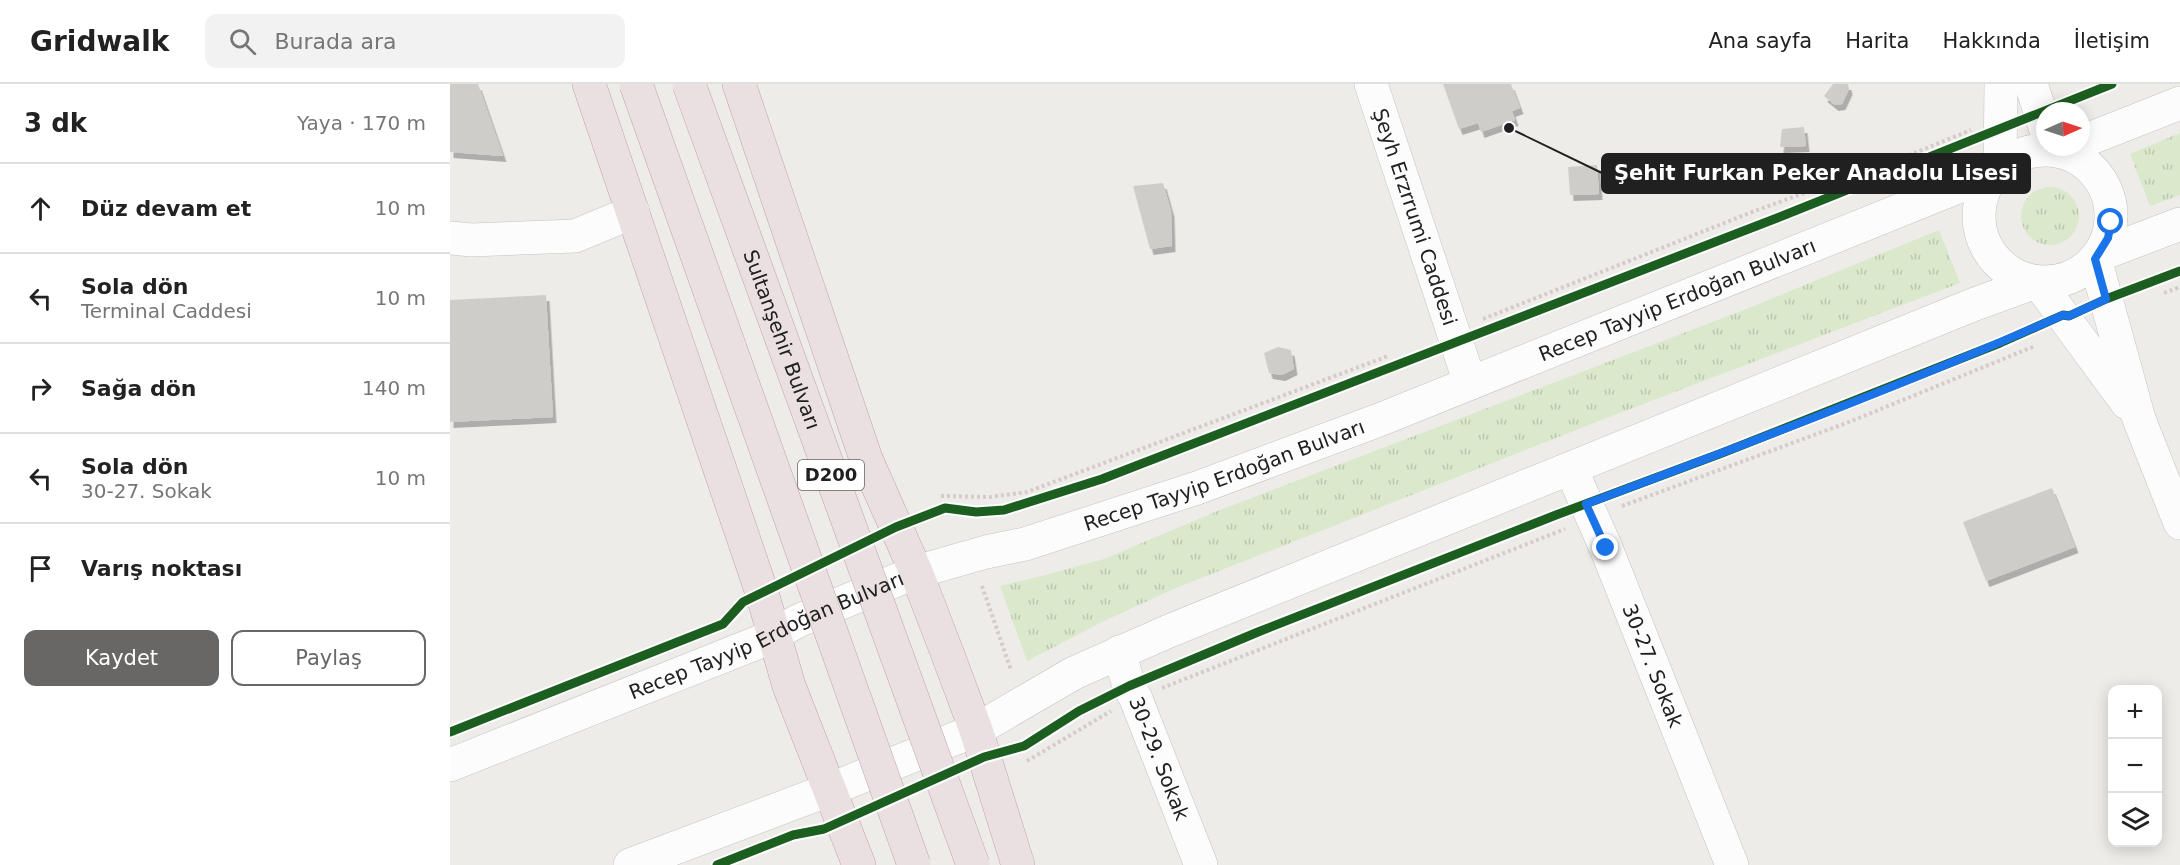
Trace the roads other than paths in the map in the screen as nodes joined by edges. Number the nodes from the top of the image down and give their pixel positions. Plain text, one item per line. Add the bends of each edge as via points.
1 (589, 84) edge
2 (636, 84) edge
3 (689, 84) edge
4 (739, 84) edge
5 (1371, 84) edge
6 (2001, 84) edge
7 (2031, 84) edge
8 (2040, 102) edge
9 (2180, 103) edge
10 (2090, 134) edge
11 (2036, 150) edge
12 (2075, 156) edge
13 (1998, 170) junction
14 (633, 212) junction
15 (2180, 225) edge
16 (450, 238) edge
17 (2097, 257) junction
18 (2037, 282) junction
19 (1470, 383) junction
20 (2139, 419) junction
21 (1571, 469) junction
22 (2180, 523) edge
23 (916, 572) junction
24 (774, 633) junction
25 (1119, 652) junction
26 (976, 730) junction
27 (450, 765) edge
28 (831, 789) junction
29 (630, 865) edge
30 (859, 865) edge
31 (914, 865) edge
32 (974, 865) edge
33 (1018, 865) edge
34 (1201, 865) edge
35 (1731, 865) edge

1 - 14 highway
2 - 31 highway, D200, bridge
3 - 32 highway, Sultanşehir Bulvarı / D200, bridge
4 - 23 highway via 866,459
5 - 19 street, Şeyh Erzrrumi Caddesi
6 - 13 street via 1988,129
7 - 8 street
9 - 10 street
11 - 13 street via 2020,154
12 - 17 street via 2099,177 2111,206 2108,238
13 - 18 street via 1986,186 1979,209 1983,241 2008,271
13 - 19 street, Recep Tayyip Erdoğan Bulvarı
14 - 16 street via 575,236
14 - 24 highway
15 - 17 street
17 - 18 street via 2070,278
17 - 20 street
18 - 20 street
18 - 21 street
19 - 23 street, Recep Tayyip Erdoğan Bulvarı via 1197,488 1025,544
20 - 22 street
21 - 25 street
21 - 35 street, 30-27. Sokak
23 - 24 street, Recep Tayyip Erdoğan Bulvarı
23 - 26 highway
24 - 27 street, Recep Tayyip Erdoğan Bulvarı
24 - 28 highway via 789,686
25 - 26 street via 1074,673
25 - 34 street, 30-29. Sokak
26 - 28 street
26 - 33 highway
28 - 29 street
28 - 30 highway

